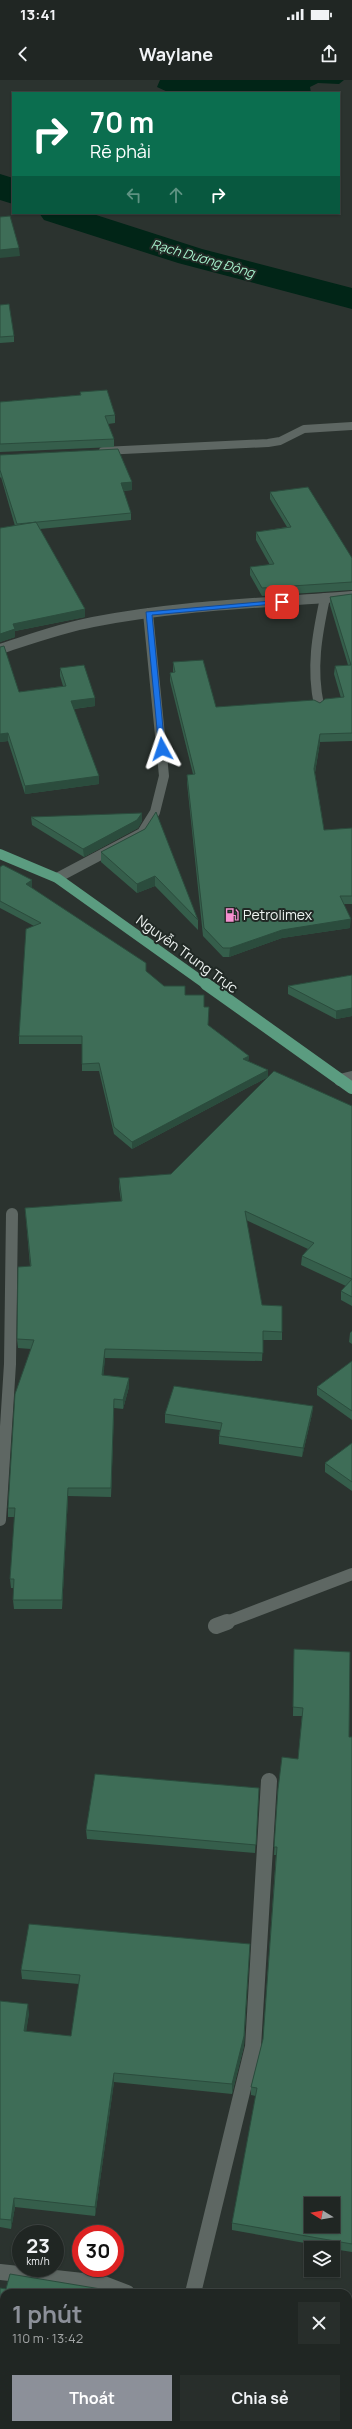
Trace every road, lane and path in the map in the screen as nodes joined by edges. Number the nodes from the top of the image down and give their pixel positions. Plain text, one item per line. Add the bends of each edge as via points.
1 (352, 426) edge
2 (91, 451) edge
3 (352, 596) edge
4 (325, 598) junction
5 (148, 613) junction
6 (0, 649) edge
7 (319, 705) edge
8 (0, 854) edge
9 (57, 878) junction
10 (352, 1077) edge
11 (340, 1080) junction
12 (352, 1088) edge
13 (12, 1214) dead end
14 (0, 1520) edge
15 (352, 1574) edge
16 (216, 1626) dead end
17 (269, 1781) dead end
18 (0, 2272) edge
19 (117, 2289) edge
20 (194, 2289) edge

1 - 2 street via 304,429 268,444
3 - 4 street
4 - 5 street
4 - 7 street via 312,655 314,688
5 - 6 street via 91,622
5 - 9 street via 164,776 155,812 142,833
8 - 9 main road, Nguyễn Trung Trực
9 - 11 main road, Nguyễn Trung Trực
10 - 11 street
11 - 12 main road, Nguyễn Trung Trực
13 - 14 street via 10,1364
15 - 16 street
17 - 20 street via 253,2047
18 - 19 street via 101,2283

